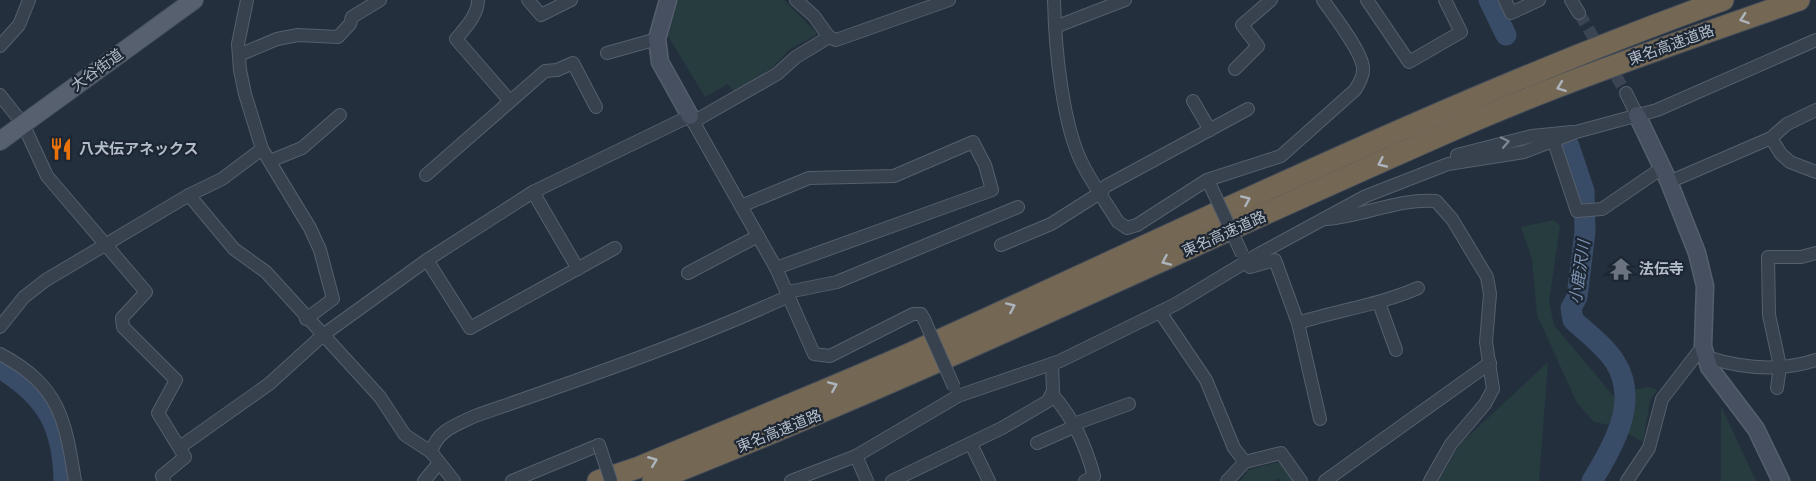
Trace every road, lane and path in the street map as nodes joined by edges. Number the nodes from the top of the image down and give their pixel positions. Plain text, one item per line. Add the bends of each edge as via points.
1 (29, 0) edge
2 (194, 0) edge
3 (247, 0) edge
4 (380, 0) edge
5 (478, 0) edge
6 (528, 0) edge
7 (571, 0) edge
8 (668, 0) edge
9 (796, 0) edge
10 (949, 0) edge
11 (1054, 0) edge
12 (1125, 0) edge
13 (1271, 0) edge
14 (1324, 0) edge
15 (1367, 0) edge
16 (1445, 0) edge
17 (1505, 0) edge
18 (1539, 0) edge
19 (1571, 0) edge
20 (1723, 0) edge
21 (1799, 0) edge
22 (1579, 14) tunnel mouth
23 (1055, 27) junction
24 (829, 37) junction
25 (657, 39) junction
26 (1816, 40) edge
27 (0, 46) edge
28 (607, 53) dead end
29 (238, 55) junction
30 (1235, 69) dead end
31 (1626, 93) tunnel mouth
32 (0, 95) edge
33 (509, 100) junction
34 (1193, 100) dead end
35 (596, 107) dead end
36 (1248, 109) dead end
37 (1816, 110) edge
38 (340, 115) dead end
39 (1636, 115) junction
40 (692, 119) junction
41 (23, 124) junction
42 (1210, 130) junction
43 (1576, 132) junction
44 (1771, 138) junction
45 (0, 141) edge
46 (1554, 142) junction
47 (262, 149) junction
48 (270, 161) junction
49 (1816, 172) edge
50 (1665, 175) junction
51 (426, 176) dead end
52 (1209, 183) junction
53 (1392, 185) junction
54 (533, 192) junction
55 (1100, 193) junction
56 (189, 195) junction
57 (741, 206) junction
58 (1018, 207) dead end
59 (1320, 220) junction
60 (758, 236) junction
61 (106, 245) junction
62 (1001, 245) dead end
63 (615, 248) dead end
64 (1816, 254) edge
65 (1244, 258) junction
66 (427, 260) junction
67 (776, 268) junction
68 (578, 269) junction
69 (688, 273) dead end
70 (1418, 288) dead end
71 (788, 294) junction
72 (1379, 303) junction
73 (1160, 312) junction
74 (306, 319) junction
75 (1298, 323) junction
76 (0, 327) edge
77 (323, 335) junction
78 (1396, 350) dead end
79 (1705, 352) junction
80 (0, 354) edge
81 (1816, 360) edge
82 (1490, 363) junction
83 (1052, 364) junction
84 (1780, 366) junction
85 (1777, 388) dead end
86 (956, 392) junction
87 (1052, 394) junction
88 (1130, 404) dead end
89 (1320, 419) dead end
90 (1075, 425) junction
91 (1037, 443) dead end
92 (971, 444) junction
93 (180, 447) junction
94 (431, 452) junction
95 (856, 456) junction
96 (1245, 462) junction
97 (439, 463) junction
98 (75, 481) edge
99 (164, 481) edge
100 (424, 481) edge
101 (454, 481) edge
102 (512, 481) edge
103 (598, 481) edge
104 (611, 481) edge
105 (653, 481) edge
106 (790, 481) edge
107 (867, 481) edge
108 (892, 481) edge
109 (989, 481) edge
110 (1084, 481) edge
111 (1227, 481) edge
112 (1300, 481) edge
113 (1324, 481) edge
114 (1430, 481) edge
115 (1627, 481) edge
116 (1781, 481) edge

1 - 27 street via 19,25
2 - 41 main road, 大谷街道
3 - 29 street
4 - 29 street via 352,17 338,37 298,35
5 - 33 street via 478,8 456,39
6 - 7 street via 542,15
8 - 25 street
9 - 24 street
10 - 24 street via 836,40
11 - 23 street
12 - 23 street
13 - 30 street via 1242,25 1258,46
14 - 52 street via 1364,68 1355,90 1281,156
15 - 16 street via 1409,62 1461,32
17 - 18 street via 1511,13
19 - 22 street
103 -> 20 highway, 東名高速道路 via 908,354 1346,154 1580,53
21 -> 105 highway, 東名高速道路 via 1473,122 912,375
23 - 55 street via 1069,127 1083,166
24 - 40 street via 777,74
25 - 28 street
25 - 40 street via 660,62
26 - 39 street via 1657,110
29 - 47 street
31 - 39 street
32 - 41 street
33 - 35 street via 544,71 573,63
33 - 51 street
34 - 42 street
36 - 42 street
37 - 44 street via 1787,124
38 - 48 street via 302,148
39 - 43 street
39 - 50 street
40 - 54 street
40 - 57 street
41 - 45 main road, 大谷街道
41 - 61 street via 47,176
42 - 55 street via 1106,186
43 - 46 street
53 -> 43 street via 1492,144
44 - 49 street via 1790,162
44 - 50 street
46 - 50 street via 1576,211 1602,209
46 - 53 street via 1524,152 1448,164
47 - 48 street
47 - 56 street via 222,179
48 - 74 street via 310,228 333,299
50 - 79 street via 1702,271
52 - 55 street via 1126,228
52 - 65 street, bridge
53 - 59 street
54 - 66 street
54 - 68 street
55 - 62 street via 1051,225
56 - 61 street
56 - 74 street via 234,249 260,266
57 - 60 street
57 - 67 street via 808,178 894,176 973,142 992,190
58 - 71 street via 837,282
59 - 65 street
59 - 82 street via 1377,211 1414,200 1436,201 1444,207 1487,277 1490,294 1486,342
60 - 67 street
60 - 69 street
61 - 76 street via 24,297
61 - 93 street via 146,292 122,318 123,327 176,380 158,413
63 - 68 street
64 - 84 street via 1768,257 1769,315
65 - 73 street via 1215,283
65 - 75 street via 1250,267 1275,260
66 - 68 street via 470,328
66 - 77 street
67 - 71 street
70 - 72 street
71 - 86 street, bridge via 814,354 830,356 913,314 921,314
71 - 94 street via 741,319 475,416 442,432
72 - 75 street
72 - 78 street
73 - 83 street
73 - 96 street via 1206,380 1234,448
74 - 77 street
75 - 89 street
77 - 93 street via 269,384
77 - 94 street via 380,397 405,435
79 - 84 street via 1731,365
79 - 115 street via 1665,394 1649,448
79 - 116 street via 1714,375 1755,429
80 - 98 street via 33,375 61,411
81 - 84 street
82 - 113 street
82 - 114 street via 1493,389 1451,444
83 - 86 street
83 - 87 street
84 - 85 street
86 - 95 street
87 - 90 street
87 - 92 street via 1037,409
88 - 90 street
90 - 91 street
90 - 110 street via 1094,476
92 - 108 street
92 - 109 street
93 - 99 street via 185,457 162,476
94 - 97 street
95 - 106 street
95 - 107 street
96 - 111 street
96 - 112 street via 1281,453
97 - 100 street
97 - 101 street
102 - 104 street, bridge via 599,445

